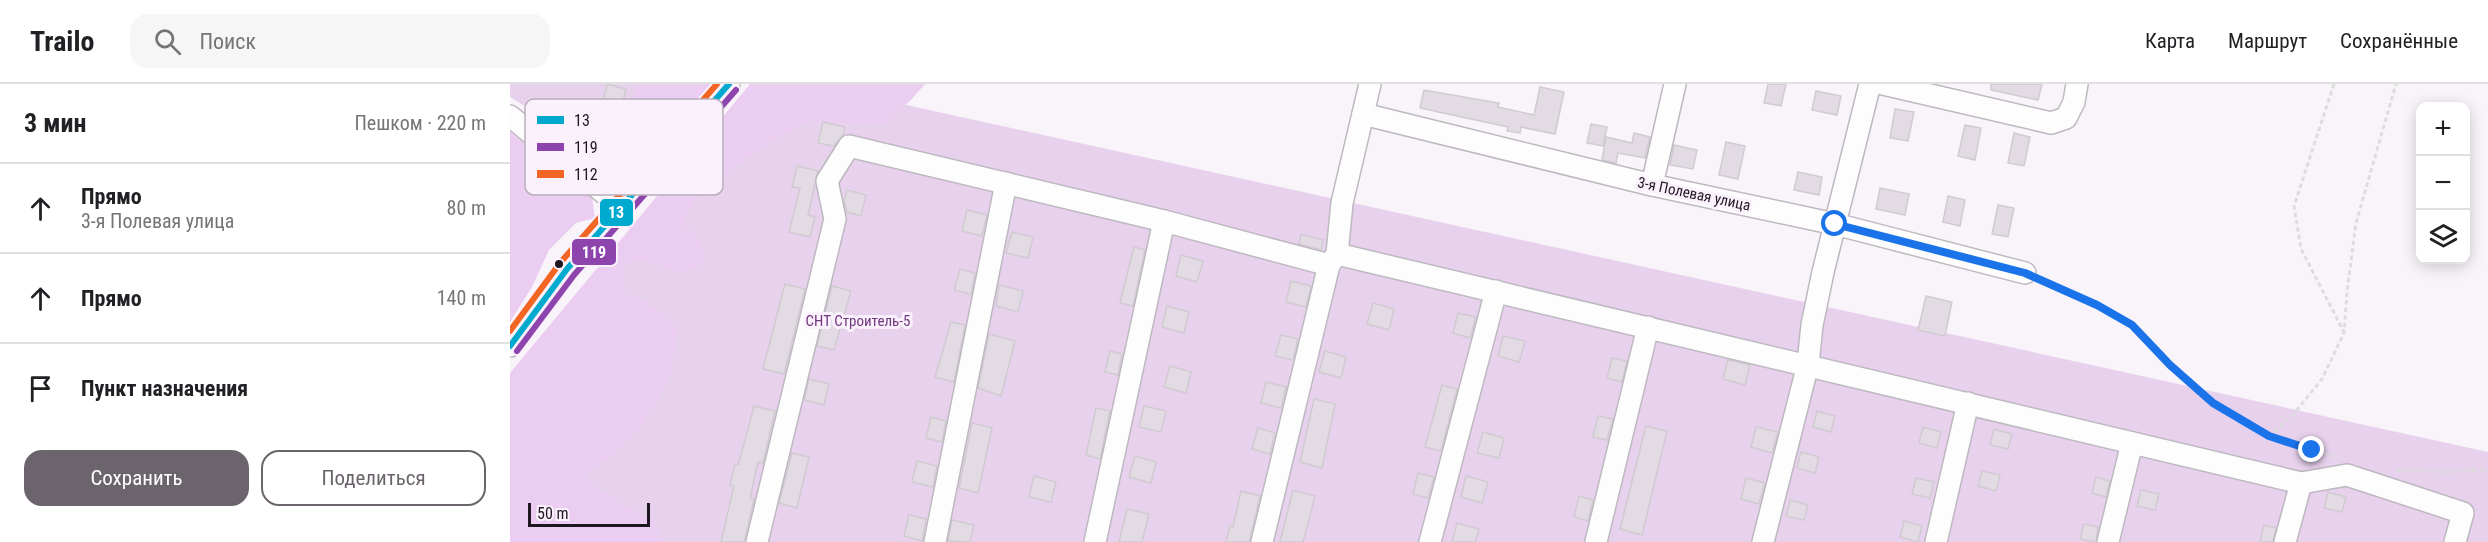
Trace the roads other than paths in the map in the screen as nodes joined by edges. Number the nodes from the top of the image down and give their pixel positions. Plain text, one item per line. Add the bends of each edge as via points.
1 (729, 84) edge
2 (1370, 84) edge
3 (1675, 84) edge
4 (1870, 84) edge
5 (1883, 84) edge
6 (2077, 84) edge
7 (716, 99) edge
8 (1363, 114) junction
9 (510, 116) edge
10 (525, 128) edge
11 (1006, 183) junction
12 (1653, 185) junction
13 (606, 195) edge
14 (632, 195) edge
15 (621, 207) junction
16 (1164, 221) junction
17 (1835, 224) junction
18 (1333, 260) junction
19 (2025, 273) road end
20 (1496, 291) junction
21 (1648, 327) junction
22 (510, 346) edge
23 (1808, 364) junction
24 (1968, 403) junction
25 (2132, 442) junction
26 (2301, 483) junction
27 (757, 542) edge
28 (934, 542) edge
29 (1095, 542) edge
30 (1262, 542) edge
31 (1430, 542) edge
32 (1596, 542) edge
33 (1763, 542) edge
34 (1936, 542) edge
35 (2108, 542) edge
36 (2285, 542) edge
37 (2455, 542) edge

1 - 7 street
2 - 8 street
3 - 12 street
4 - 17 street
5 - 6 street via 2051,123 2066,118
8 - 12 street, 3-я Полевая улица
8 - 18 street
9 - 10 street
11 - 16 street
11 - 27 street via 849,146 827,182 836,219
11 - 28 street
12 - 17 street, 3-я Полевая улица
13 - 15 street
14 - 15 street
15 - 22 street via 567,269
16 - 18 street
16 - 29 street
17 - 19 street, 3-я Полевая улица
17 - 23 street via 1812,325
18 - 20 street
18 - 30 street
20 - 21 street
20 - 31 street
21 - 23 street
21 - 32 street
23 - 24 street
23 - 33 street
24 - 25 street
24 - 34 street
25 - 26 street
25 - 35 street
26 - 36 street
26 - 37 street via 2346,475 2463,513

